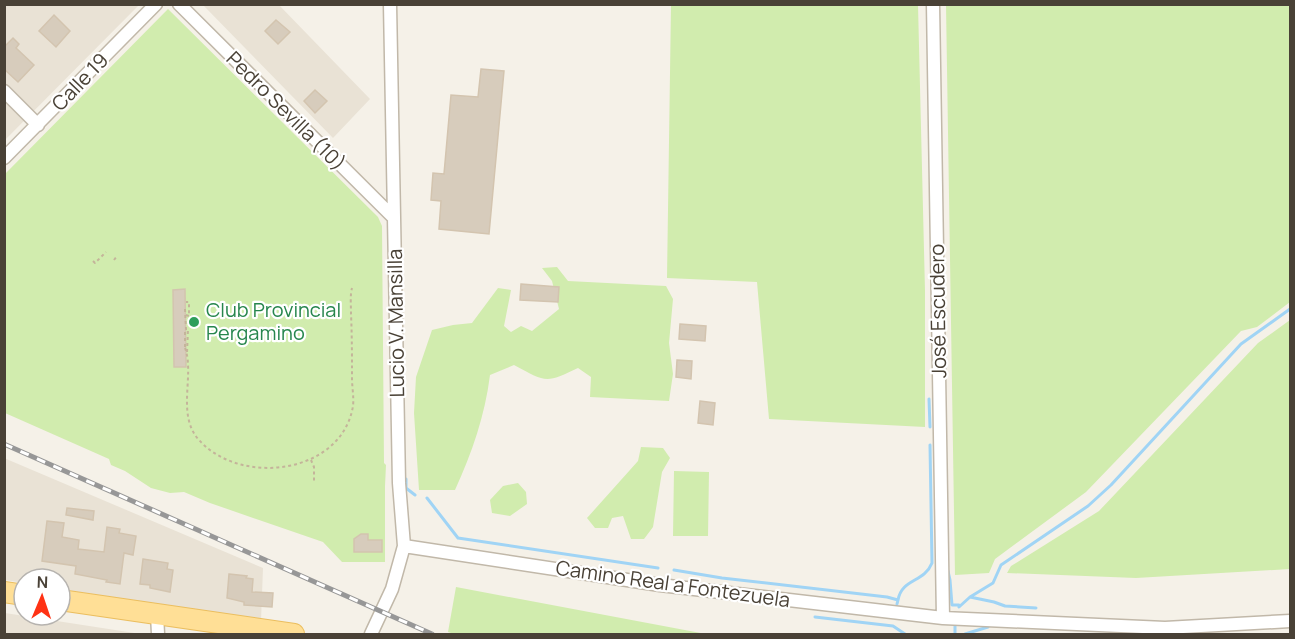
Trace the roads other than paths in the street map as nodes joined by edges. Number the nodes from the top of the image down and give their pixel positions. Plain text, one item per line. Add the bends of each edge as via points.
1 (156, 4) edge
2 (179, 4) edge
3 (390, 4) edge
4 (933, 4) edge
5 (4, 91) edge
6 (38, 125) junction
7 (4, 158) edge
8 (393, 217) junction
9 (404, 546) junction
10 (72, 602) edge
11 (157, 614) junction
12 (943, 618) junction
13 (1290, 621) edge
14 (158, 634) edge
15 (294, 634) edge
16 (371, 634) edge

1 - 6 street, Calle 19
2 - 8 street, Pedro Sevilla (10)
3 - 8 street, Lucio V. Mansilla
4 - 12 street, José Escudero
5 - 6 street
6 - 7 street, Calle 19
8 - 9 street, Lucio V. Mansilla
9 - 12 street, Camino Real a Fontezuela via 660,585
9 - 16 street, Lucio V. Mansilla via 392,589
10 - 11 main road
11 - 14 street
11 - 15 main road
12 - 13 street, Camino Real a Fontezuela via 1165,628

